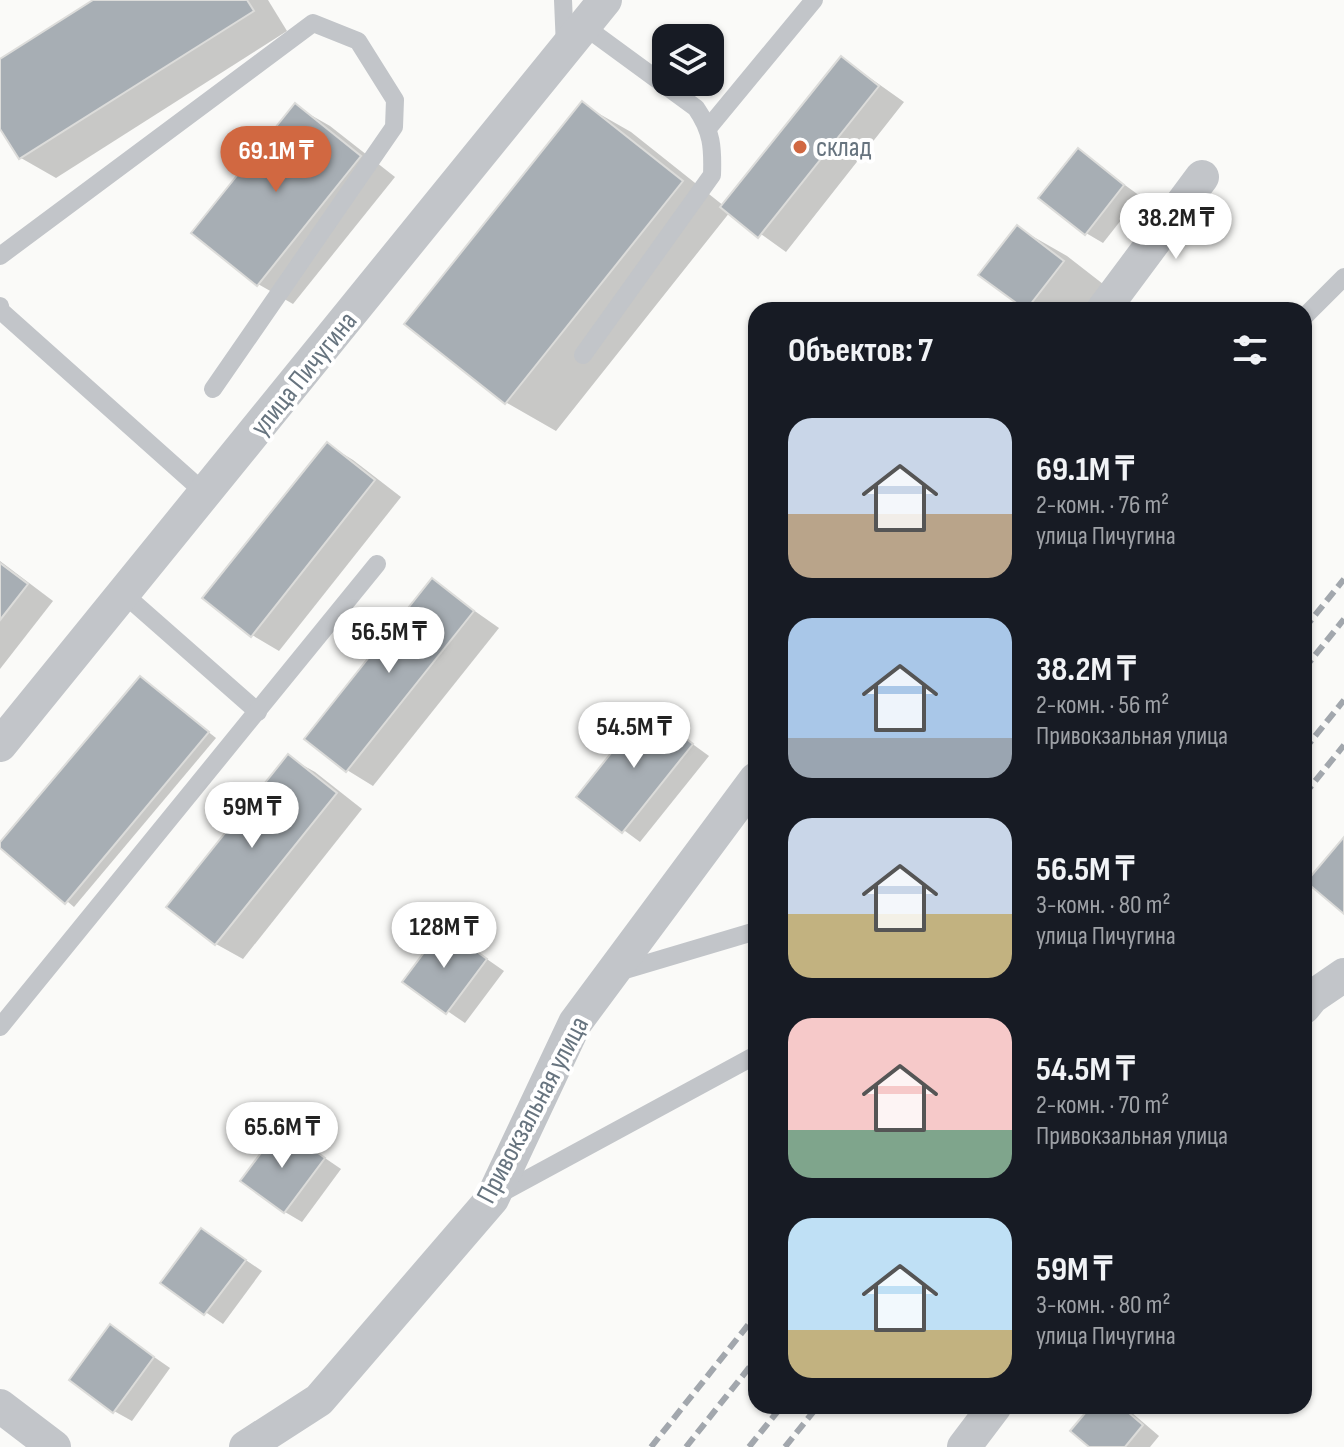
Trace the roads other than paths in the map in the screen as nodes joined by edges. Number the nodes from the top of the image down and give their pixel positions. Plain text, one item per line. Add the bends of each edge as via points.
1 (814, 0) edge
2 (580, 19) edge
3 (709, 127) junction
4 (1202, 177) dead end
5 (0, 256) edge
6 (1344, 277) edge
7 (1109, 302) edge
8 (0, 306) edge
9 (1312, 309) edge
10 (583, 355) dead end
11 (213, 389) dead end
12 (206, 494) junction
13 (377, 564) dead end
14 (125, 595) junction
15 (258, 712) junction
16 (0, 745) edge
17 (748, 790) edge
18 (748, 933) edge
19 (612, 974) junction
20 (1344, 975) edge
21 (1312, 997) edge
22 (0, 1027) edge
23 (748, 1059) edge
24 (492, 1199) junction
25 (0, 1406) edge
26 (989, 1414) edge
27 (54, 1447) edge
28 (246, 1447) edge
29 (964, 1447) edge

1 - 3 lane
2 - 3 lane via 696,108
2 - 12 street, улица Пичугина
3 - 10 lane via 712,175
4 - 7 street
5 - 11 lane via 313,23 358,41 395,100 394,127
6 - 9 lane
8 - 12 lane
12 - 14 street, улица Пичугина
13 - 15 lane
14 - 15 lane
14 - 16 street, улица Пичугина
15 - 22 lane
17 - 19 street, Привокзальная улица
18 - 19 lane
19 - 24 street, Привокзальная улица via 575,1023
20 - 21 street
23 - 24 lane
24 - 28 street, Привокзальная улица via 319,1400
25 - 27 street
26 - 29 street

